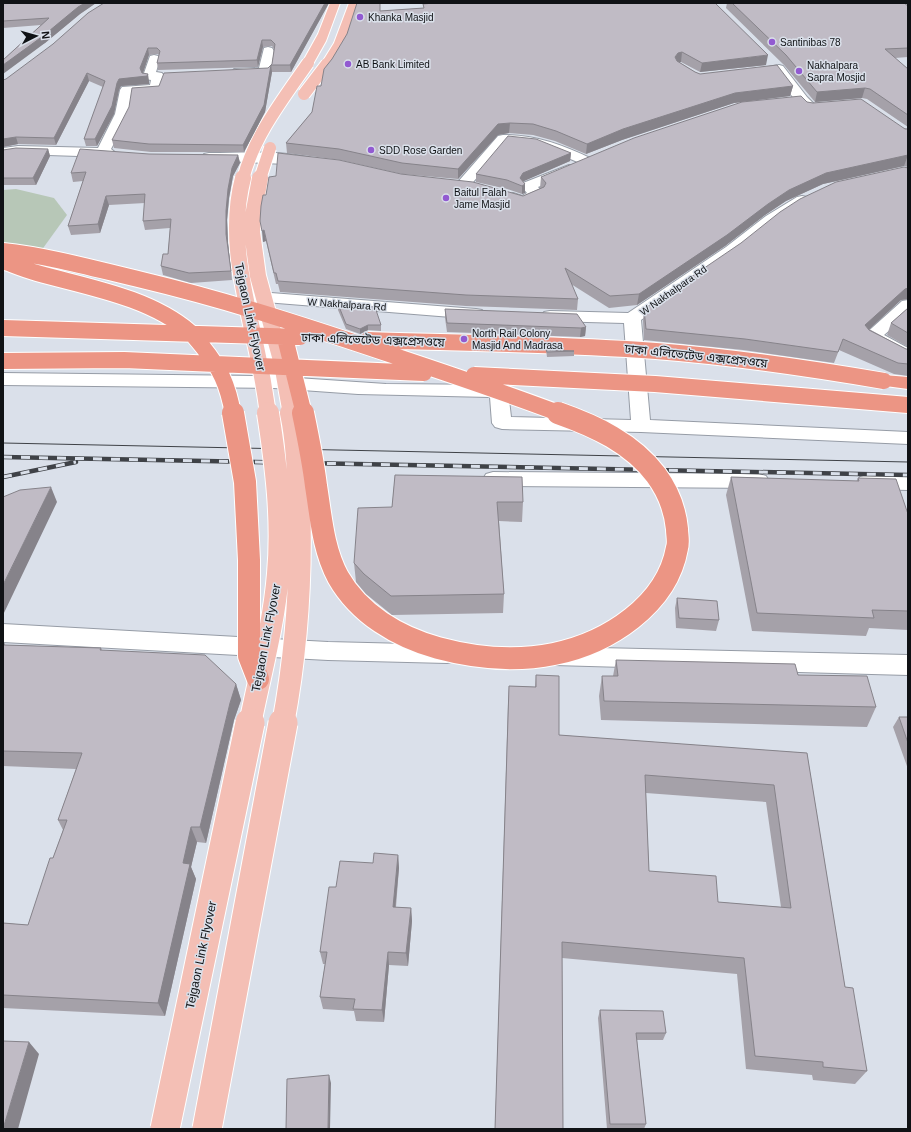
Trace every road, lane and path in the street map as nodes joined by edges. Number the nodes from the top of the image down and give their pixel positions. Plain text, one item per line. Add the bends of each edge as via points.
1 (335, 3) edge
2 (354, 3) edge
3 (268, 51) dead end
4 (768, 58) dead end
5 (154, 59) dead end
6 (317, 64) junction
7 (779, 69) junction
8 (757, 71) edge
9 (227, 73) edge
10 (174, 75) edge
11 (158, 76) junction
12 (802, 100) junction
13 (787, 102) edge
14 (833, 106) edge
15 (3, 152) edge
16 (103, 152) junction
17 (126, 154) edge
18 (600, 156) edge
19 (195, 157) edge
20 (258, 159) junction
21 (318, 162) edge
22 (587, 162) junction
23 (480, 189) edge
24 (500, 193) edge
25 (816, 194) edge
26 (3, 250) edge
27 (3, 261) edge
28 (268, 301) junction
29 (908, 305) edge
30 (490, 314) edge
31 (538, 316) edge
32 (632, 318) junction
33 (3, 328) edge
34 (908, 355) edge
35 (3, 361) edge
36 (3, 379) edge
37 (274, 382) junction
38 (908, 383) edge
39 (908, 405) edge
40 (641, 426) junction
41 (908, 438) edge
42 (472, 479) edge
43 (781, 482) edge
44 (852, 482) edge
45 (908, 483) edge
46 (3, 633) edge
47 (908, 665) edge
48 (258, 679) junction
49 (164, 1129) edge
50 (207, 1129) edge

1 - 6 main road
2 - 6 main road via 340,43
3 - 9 street via 265,71
4 - 7 street
5 - 11 street via 149,76
6 - 28 main road, Tejgaon Link Flyover, bridge via 268,153 261,171 252,232 258,276
6 - 48 main road, Tejgaon Link Flyover, bridge via 274,111 259,137 240,191 236,226 237,259 269,418 277,492 278,573 270,627
7 - 8 street
7 - 12 street
10 - 11 street
11 - 16 street via 156,89 126,90 122,114
12 - 13 street
12 - 14 street via 811,108
15 - 16 street
16 - 17 street
18 - 22 street
19 - 20 street
20 - 21 street via 281,158
20 - 37 street via 245,231 246,255
22 - 23 street via 552,144 524,138 503,139 456,185
22 - 24 street via 528,186 537,194 523,201
25 - 32 street, W Nakhalpara Rd via 771,218 732,250
26 - 28 highway, bridge via 44,256 224,300 255,310 270,314 278,317 286,319 518,397 598,430 638,455 656,473 669,495 677,518 679,544 673,569 662,589 646,608 627,623 605,635 575,649 531,658 486,658 440,649 415,641 367,613 347,592 328,556 307,430 293,366 285,338 277,321 273,316 270,310
27 - 48 highway, bridge via 137,302 190,332 216,363 227,388 245,482 249,560 249,656
28 - 30 street, W Nakhalpara Rd
28 - 50 main road, Tejgaon Link Flyover, bridge via 292,417 298,473 301,545 299,604 292,674
29 - 34 street via 872,336
31 - 32 street, W Nakhalpara Rd
32 - 40 street
33 - 38 highway, ঢাকা এলিভেটেড এক্সপ্রেসওয়ে, bridge via 622,349 682,353
35 - 39 highway, bridge via 124,360 537,378 655,384
36 - 37 street
37 - 40 street via 312,386 499,391 502,423
40 - 41 street
42 - 43 street
44 - 45 street
46 - 47 street via 328,651
48 - 49 main road, Tejgaon Link Flyover, bridge

